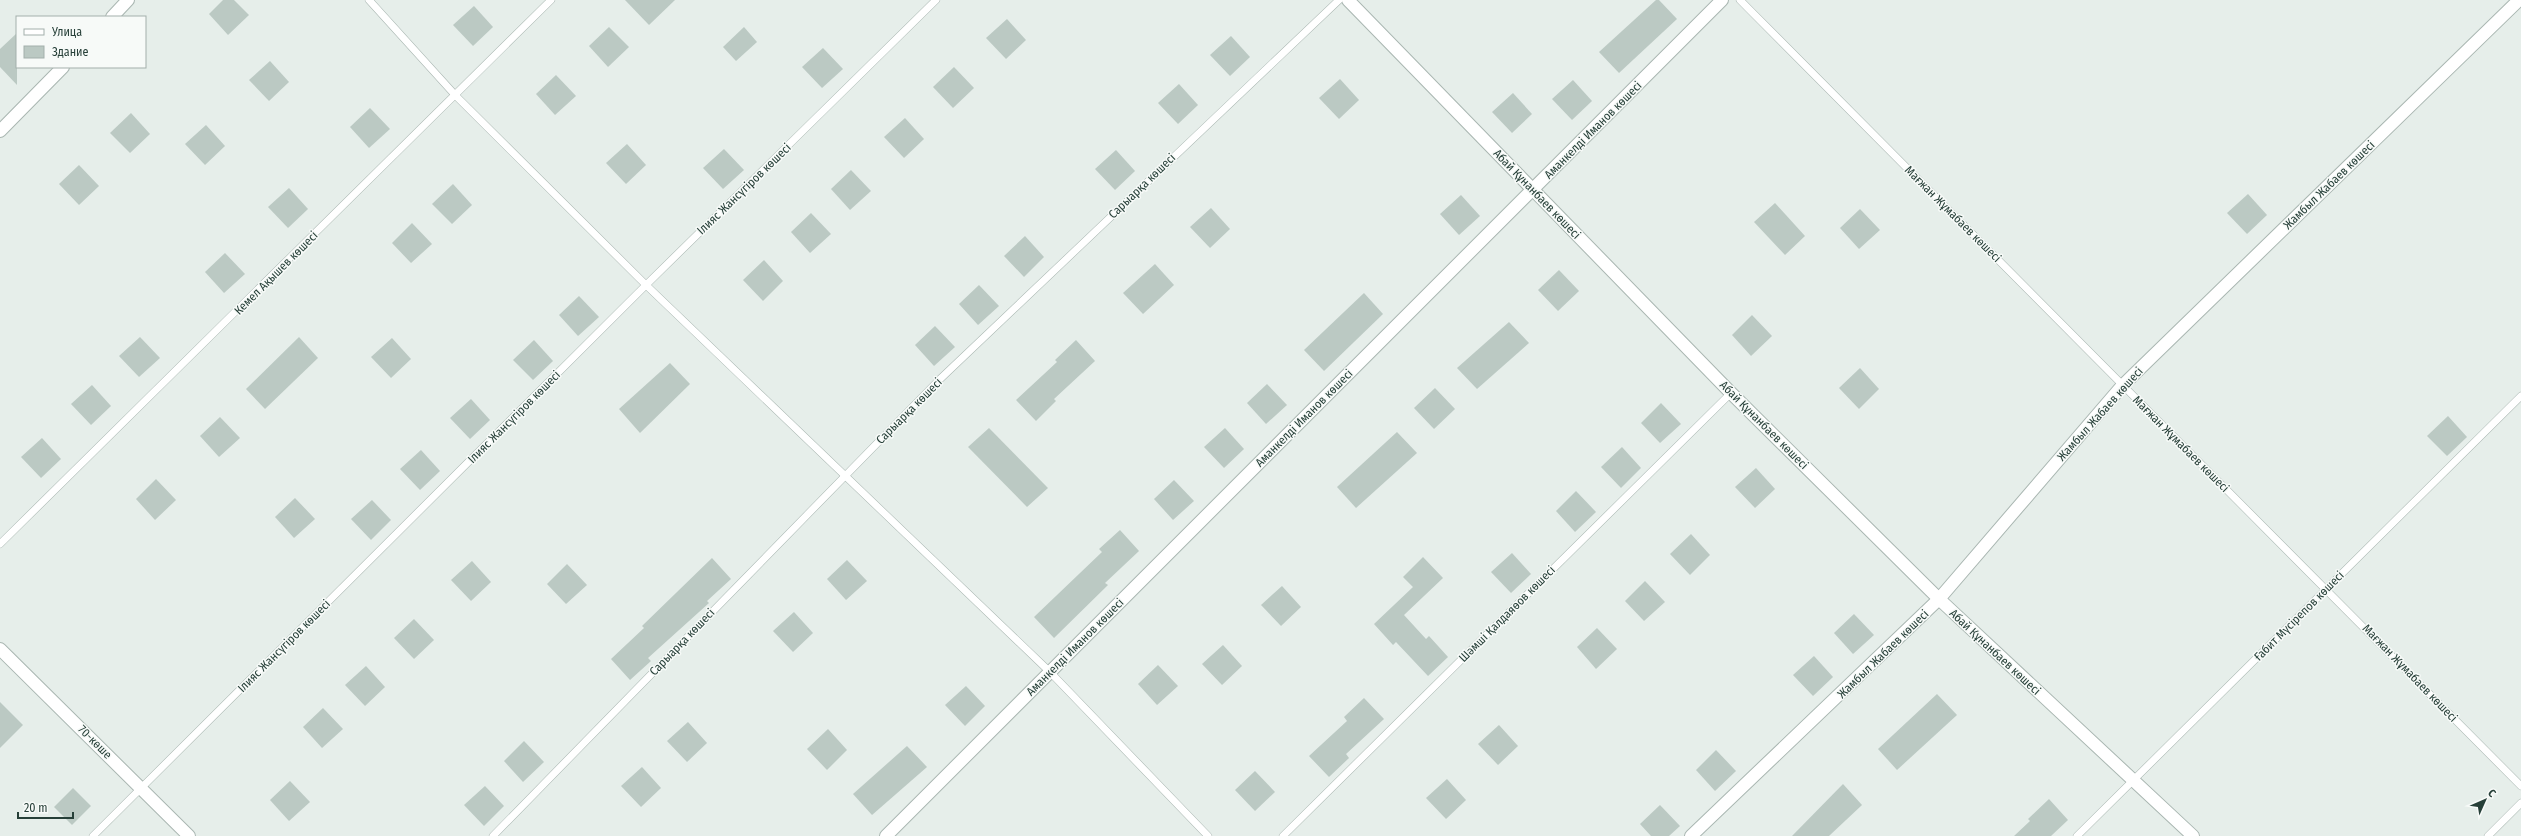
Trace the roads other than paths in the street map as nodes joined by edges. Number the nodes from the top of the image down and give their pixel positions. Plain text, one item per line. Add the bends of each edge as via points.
1 (128, 0) edge
2 (369, 0) edge
3 (551, 0) edge
4 (936, 0) edge
5 (1339, 0) edge
6 (1348, 0) edge
7 (1722, 0) edge
8 (1740, 0) edge
9 (2519, 0) edge
10 (113, 16) edge
11 (62, 68) edge
12 (456, 96) junction
13 (0, 131) edge
14 (1533, 190) junction
15 (646, 286) junction
16 (2122, 386) junction
17 (1731, 393) junction
18 (2521, 396) edge
19 (845, 475) junction
20 (0, 544) edge
21 (2327, 588) junction
22 (1939, 599) junction
23 (0, 648) edge
24 (1050, 672) junction
25 (2134, 780) junction
26 (2521, 786) edge
27 (141, 788) junction
28 (2521, 803) edge
29 (93, 836) edge
30 (189, 836) edge
31 (493, 836) edge
32 (886, 836) edge
33 (1208, 836) edge
34 (1283, 836) edge
35 (1691, 836) edge
36 (2077, 836) edge
37 (2193, 836) edge
38 (2488, 836) edge

1 - 10 street
2 - 12 lane
3 - 12 lane, Кемел Ақышев көшесі
4 - 15 lane, Ілияс Жансүгіров көшесі
5 - 19 lane, Сарыарқа көшесі via 938,381
6 - 14 street, Абай Құнанбаев көшесі
7 - 14 street, Аманкелді Иманов көшесі
8 - 16 lane, Мағжан Жұмабаев көшесі
9 - 16 street, Жамбыл Жабаев көшесі
11 - 13 street
12 - 15 lane
12 - 20 lane, Кемел Ақышев көшесі
14 - 17 street, Абай Құнанбаев көшесі
14 - 24 street, Аманкелді Иманов көшесі
15 - 19 lane
15 - 27 lane, Ілияс Жансүгіров көшесі
16 - 21 lane, Мағжан Жұмабаев көшесі
16 - 22 street, Жамбыл Жабаев көшесі
17 - 22 street, Абай Құнанбаев көшесі
17 - 34 lane, Шәмші Қалдаяөов көшесі
18 - 21 lane, Ғабит Мүсірепов көшесі
19 - 24 lane
19 - 31 lane, Сарыарқа көшесі
21 - 25 lane, Ғабит Мүсірепов көшесі
21 - 26 lane, Мағжан Жұмабаев көшесі
22 - 25 street, Абай Құнанбаев көшесі
22 - 35 street, Жамбыл Жабаев көшесі
23 - 27 street, 70-көше
24 - 32 street, Аманкелді Иманов көшесі
24 - 33 lane
25 - 36 lane, Ғабит Мүсірепов көшесі
25 - 37 street, Абай Құнанбаев көшесі
27 - 29 lane, Ілияс Жансүгіров көшесі
27 - 30 street, 70-көше
28 - 38 lane

